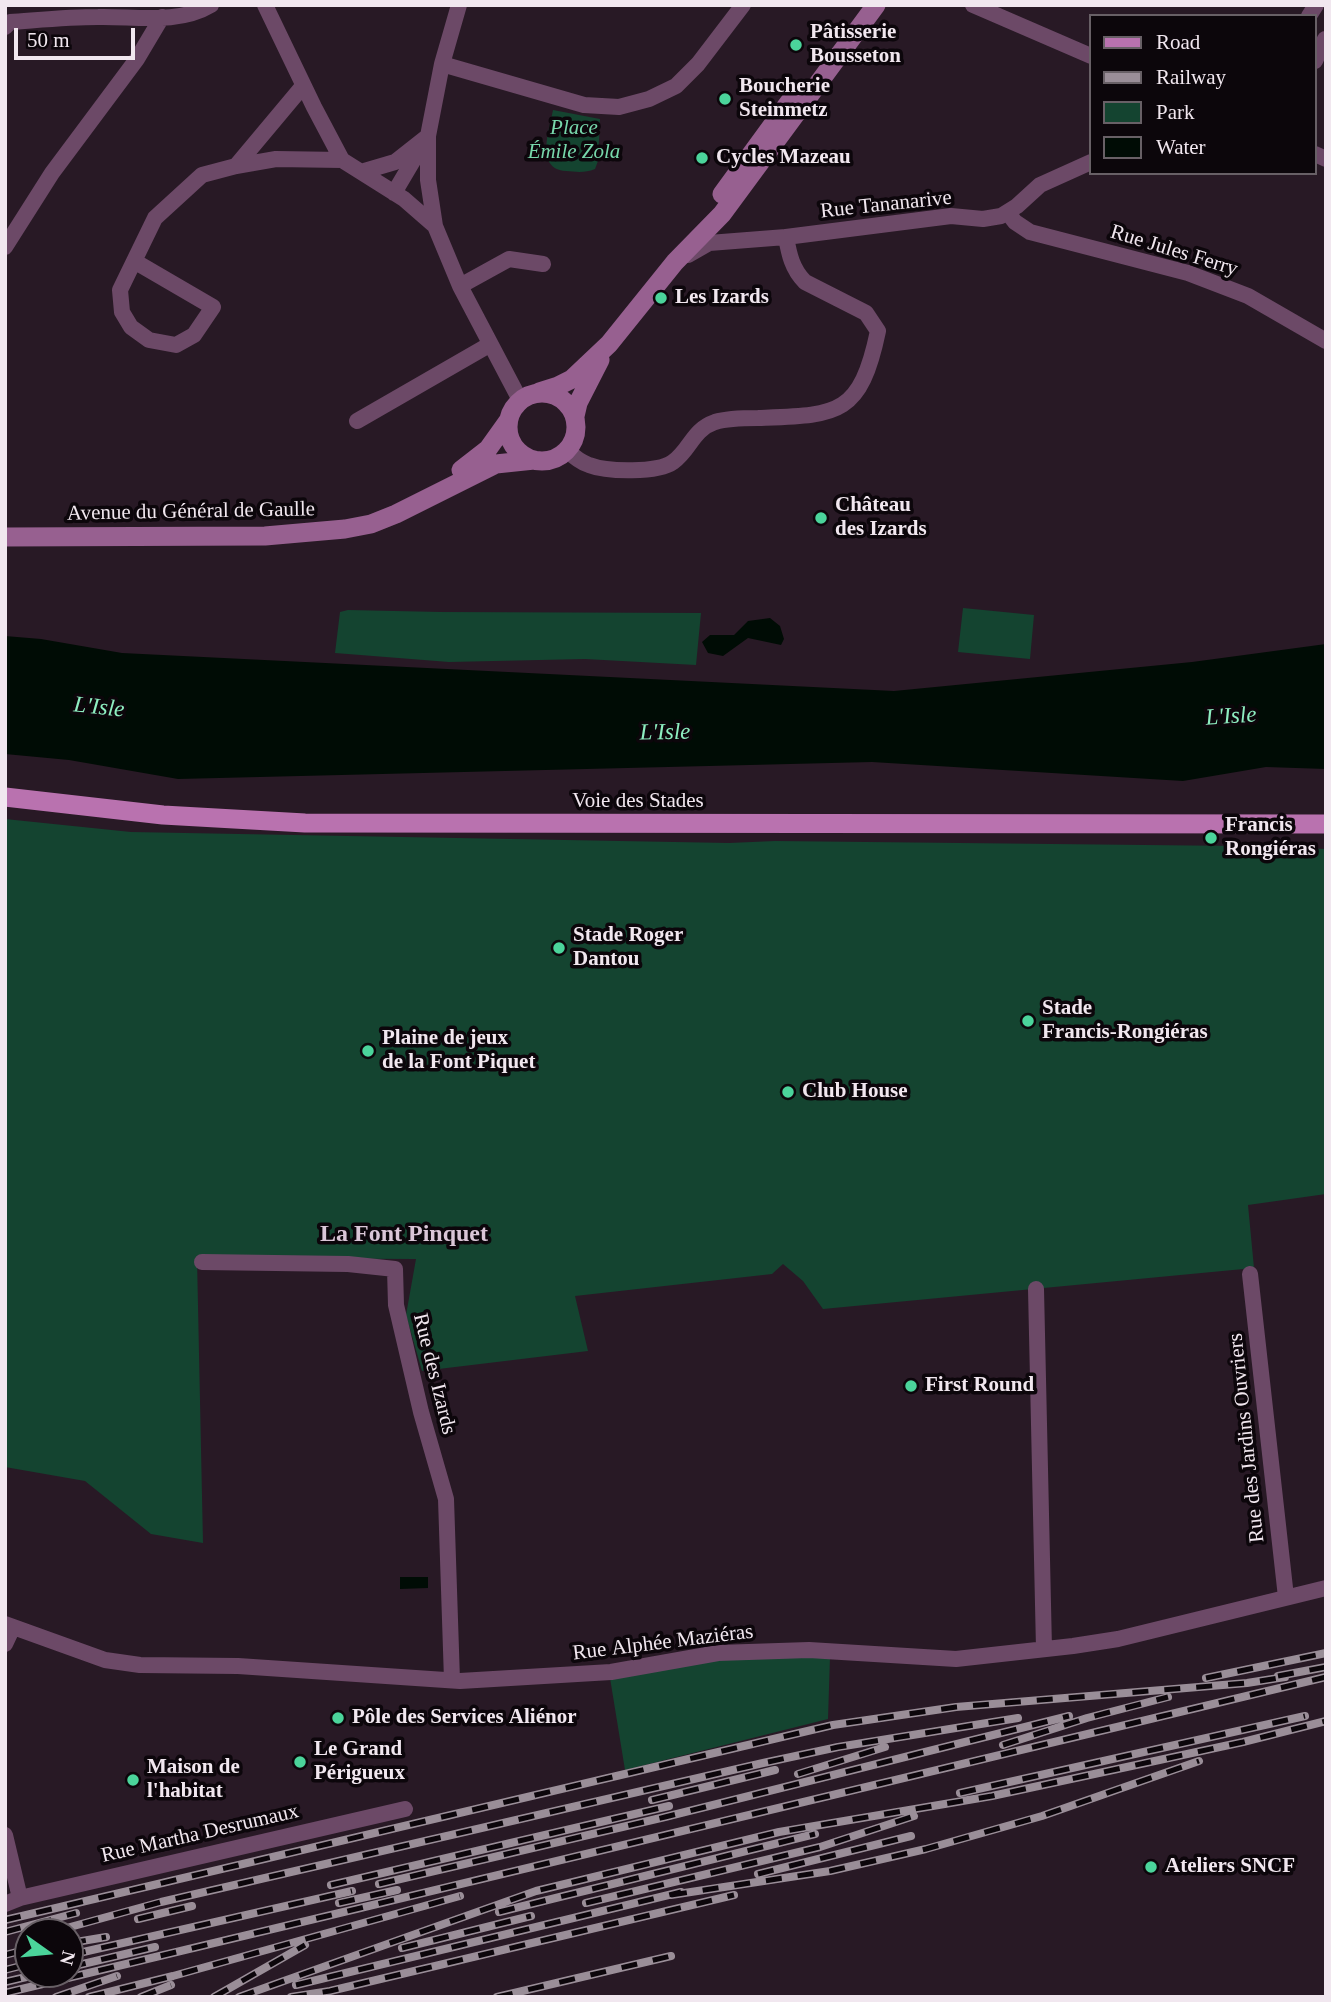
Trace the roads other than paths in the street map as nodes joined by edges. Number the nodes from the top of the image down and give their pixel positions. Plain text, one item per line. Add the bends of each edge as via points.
1 (211, 5) edge
2 (265, 5) edge
3 (459, 5) edge
4 (743, 5) edge
5 (860, 5) edge
6 (876, 5) edge
7 (973, 5) edge
8 (162, 17) junction
9 (7, 23) edge
10 (1090, 56) edge
11 (442, 64) junction
12 (303, 86) junction
13 (428, 136) junction
14 (342, 160) junction
15 (1090, 162) edge
16 (236, 166) junction
17 (362, 172) junction
18 (394, 193) junction
19 (1007, 213) junction
20 (435, 226) junction
21 (786, 237) junction
22 (5, 247) edge
23 (134, 261) junction
24 (675, 262) junction
25 (543, 264) dead end
26 (460, 286) junction
27 (1326, 341) edge
28 (609, 344) junction
29 (489, 345) junction
30 (539, 392) junction
31 (520, 400) junction
32 (575, 416) junction
33 (357, 421) dead end
34 (508, 421) junction
35 (567, 450) junction
36 (534, 460) junction
37 (414, 504) junction
38 (5, 537) edge
39 (5, 797) edge
40 (1272, 824) junction
41 (1326, 824) edge
42 (1326, 833) edge
43 (202, 1262) dead end
44 (1250, 1274) dead end
45 (1035, 1289) dead end
46 (1326, 1588) edge
47 (1286, 1597) junction
48 (9, 1625) edge
49 (5, 1644) edge
50 (1044, 1649) junction
51 (452, 1680) junction
52 (405, 1809) dead end
53 (5, 1835) edge
54 (13, 1901) edge

1 - 8 street via 200,12
2 - 12 street
3 - 11 street
4 - 11 street via 676,86 619,107 584,105
5 - 24 main road
6 - 24 main road via 752,176
7 - 10 street
8 - 9 street
8 - 22 street
11 - 13 street
12 - 14 street
12 - 16 street
13 - 17 street via 395,162
13 - 18 street
13 - 20 street
14 - 16 street via 276,159
14 - 17 street
15 - 19 street via 1040,185
16 - 23 street via 202,175 155,218
17 - 18 street
18 - 20 street
19 - 21 street, Rue Tananarive
19 - 27 street, Rue Jules Ferry via 1030,232 1188,273 1248,296
20 - 26 street
21 - 24 street, Rue Tananarive via 709,243
21 - 35 street via 797,274 866,313 878,331 868,371 849,401 810,416 719,421 700,430 681,455 661,468 591,466
23 - 23 street via 120,290 122,312 131,327 149,340 176,345 194,335 213,307
24 - 28 main road
25 - 26 street via 509,259
26 - 29 street
28 - 30 main road via 572,379
28 - 32 main road
29 - 31 street
29 - 33 street
30 - 31 main road
30 - 32 main road via 561,398
31 - 34 main road
32 - 35 main road via 576,434
34 - 36 main road via 510,441
34 - 37 main road, Avenue du Général de Gaulle via 488,449
35 - 36 main road via 552,460
36 - 37 main road, Avenue du Général de Gaulle via 496,464
37 - 38 main road, Avenue du Général de Gaulle via 371,524 315,533
39 - 40 main road, Voie des Stades via 163,816 306,823
40 - 41 main road, Voie des Stades
40 - 42 main road, Voie des Stades
43 - 51 street, Rue des Izards via 395,1269 396,1305 446,1499
44 - 47 street, Rue des Jardins Ouvriers
45 - 50 street
46 - 47 street, Rue Alphée Maziéras
47 - 50 street, Rue Alphée Maziéras via 1118,1639
48 - 49 street
48 - 51 street, Rue Alphée Maziéras via 105,1660 139,1665 238,1666
50 - 51 street, Rue Alphée Maziéras via 956,1659 809,1650 718,1653 611,1672
52 - 54 street, Rue Martha Desrumaux
53 - 54 street

